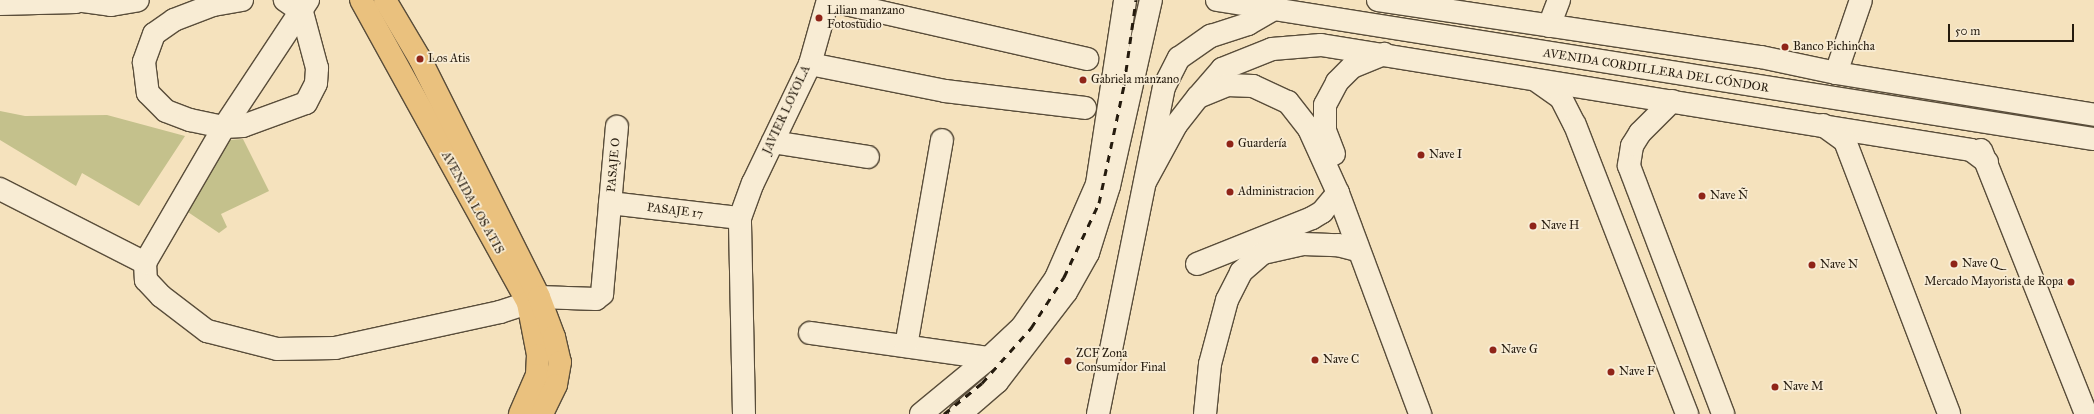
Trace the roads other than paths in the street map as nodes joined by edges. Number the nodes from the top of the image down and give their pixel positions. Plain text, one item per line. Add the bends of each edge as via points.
1 (138, 0) edge
2 (242, 0) edge
3 (361, 0) edge
4 (385, 0) edge
5 (828, 0) edge
6 (1125, 0) edge
7 (1151, 0) edge
8 (1217, 0) edge
9 (1378, 0) edge
10 (1560, 0) edge
11 (1861, 0) edge
12 (76, 1) edge
13 (210, 2) edge
14 (0, 4) edge
15 (298, 4) edge
16 (1274, 9) junction
17 (1549, 26) junction
18 (1384, 54) junction
19 (1088, 59) dead end
20 (810, 64) junction
21 (1836, 73) junction
22 (1684, 75) junction
23 (1533, 78) junction
24 (1613, 91) junction
25 (1198, 97) junction
26 (1672, 101) junction
27 (1085, 108) dead end
28 (2094, 116) edge
29 (1951, 117) junction
30 (1822, 125) junction
31 (224, 127) junction
32 (617, 127) dead end
33 (942, 140) dead end
34 (2094, 140) edge
35 (773, 142) junction
36 (868, 157) dead end
37 (1987, 162) junction
38 (1145, 182) junction
39 (0, 189) edge
40 (1338, 193) junction
41 (610, 203) junction
42 (740, 218) junction
43 (1357, 250) junction
44 (145, 262) junction
45 (1197, 264) dead end
46 (533, 300) junction
47 (810, 332) dead end
48 (906, 346) junction
49 (989, 358) junction
50 (1099, 412) edge
51 (520, 414) edge
52 (542, 414) edge
53 (744, 414) edge
54 (921, 414) edge
55 (960, 414) edge
56 (1205, 414) edge
57 (1420, 414) edge
58 (1434, 414) edge
59 (1687, 414) edge
60 (1723, 414) edge
61 (1949, 414) edge
62 (2086, 414) edge

1 - 12 street via 111,5
2 - 13 street
3 - 46 main road, AVENIDA LOS ATIS
4 - 46 main road, AVENIDA LOS ATIS via 420,59
5 - 19 street
5 - 20 street, JAVIER LOYOLA
6 - 49 street via 1097,184 1056,278 1022,327
7 - 55 street via 1109,186 1088,253 1066,292 997,382
8 - 16 street, AVENIDA CORDILLERA DEL CÓNDOR
9 - 17 street
10 - 17 street
11 - 21 street
12 - 14 street
13 - 31 street via 174,20 154,34 144,62 148,93 166,111 190,120
15 - 31 street
15 - 31 street via 317,68 316,83 306,103 243,126
16 - 22 street, AVENIDA CORDILLERA DEL CÓNDOR
16 - 38 street via 1248,24 1211,36 1179,58 1164,87
17 - 21 street via 1761,57
18 - 23 street
18 - 25 street via 1321,45 1272,49 1222,69
18 - 58 street via 1352,67 1337,82 1325,105 1325,131
20 - 27 street via 945,91
20 - 35 street, JAVIER LOYOLA
21 - 28 street
22 - 24 street
22 - 29 street, AVENIDA CORDILLERA DEL CÓNDOR
23 - 24 street
23 - 59 street via 1561,98 1575,125
24 - 26 street
25 - 38 street via 1176,125
25 - 40 street via 1227,85 1253,86 1288,102 1309,129
26 - 30 street
26 - 60 street via 1640,133 1632,146 1629,166
29 - 34 street, AVENIDA CORDILLERA DEL CÓNDOR
29 - 37 street via 1976,140
30 - 37 street via 1971,150
30 - 61 street via 1845,141
31 - 44 street
32 - 41 street, PASAJE O
33 - 48 street
35 - 36 street
35 - 42 street, JAVIER LOYOLA via 752,183
37 - 62 street
38 - 50 street
39 - 44 street
40 - 43 street
40 - 45 street via 1322,212 1312,218
41 - 42 street, PASAJE 17
41 - 46 street, PASAJE O via 602,294 596,299
42 - 53 street
43 - 56 street via 1338,245 1303,244 1262,253 1241,272 1227,300 1210,364
43 - 57 street
44 - 46 street, PASAJE O via 146,280 156,291 208,331 277,349 336,348 500,312
46 - 51 main road, AVENIDA LOS ATIS via 538,355 537,375
46 - 52 main road, AVENIDA LOS ATIS via 554,337 560,362 556,385
47 - 48 street
48 - 49 street
49 - 54 street

